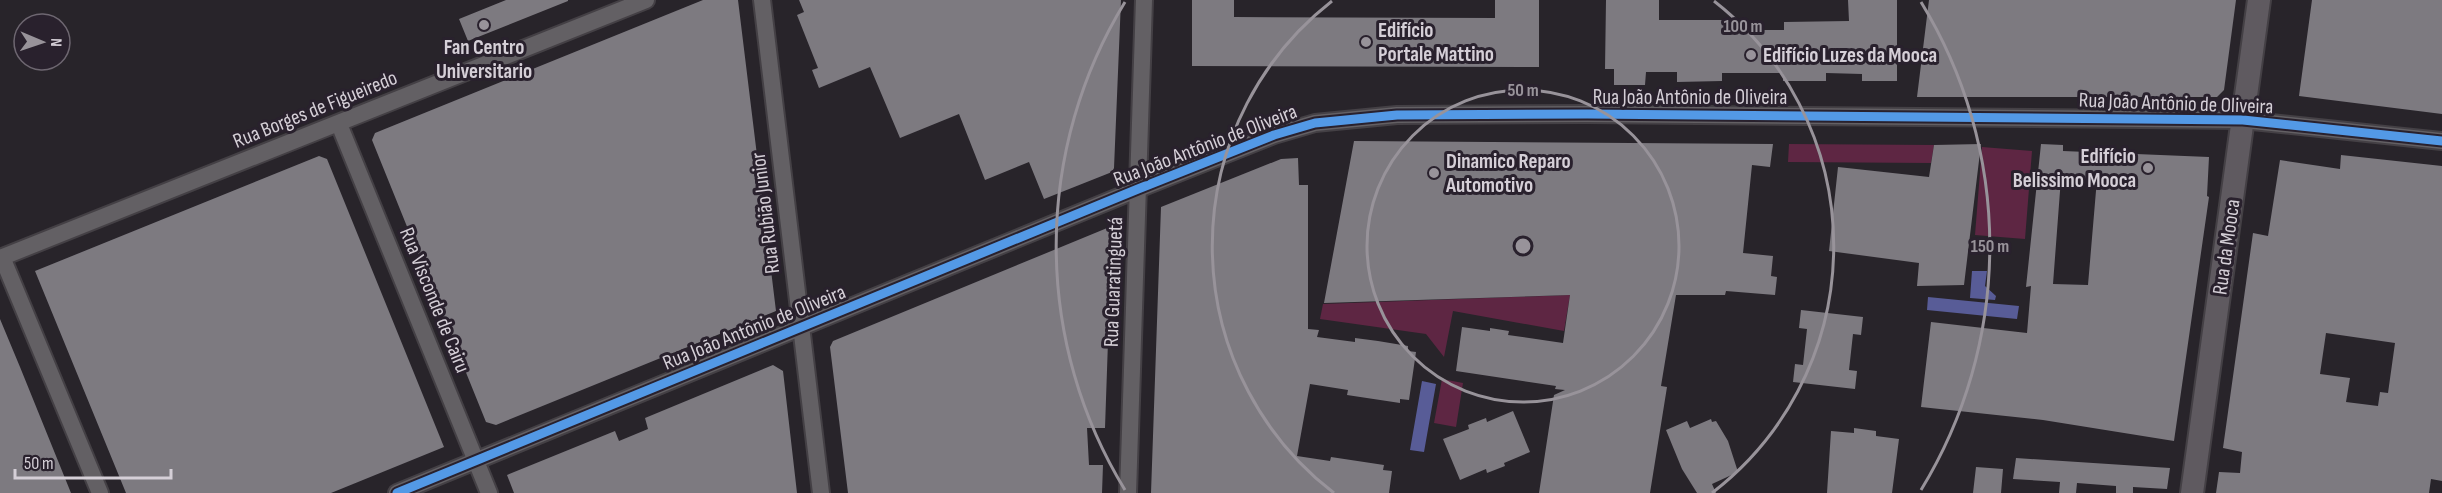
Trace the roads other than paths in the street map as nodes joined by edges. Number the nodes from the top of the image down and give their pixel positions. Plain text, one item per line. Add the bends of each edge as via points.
1 (646, 0) edge
2 (762, 0) edge
3 (1144, 0) edge
4 (2259, 0) edge
5 (2243, 120) junction
6 (339, 124) junction
7 (2442, 141) edge
8 (1138, 189) junction
9 (1, 257) edge
10 (801, 327) junction
11 (476, 461) junction
12 (100, 493) edge
13 (397, 493) edge
14 (489, 493) edge
15 (821, 493) edge
16 (1128, 493) edge
17 (2192, 493) edge

1 - 6 street, Rua Borges de Figueiredo
2 - 10 street, Rua Rubião Junior
3 - 8 street, Rua Guaratinguetá
4 - 5 main road, Rua da Mooca
5 - 7 street, Rua João Antônio de Oliveira
5 - 8 street, Rua João Antônio de Oliveira via 1397,115 1315,123 1274,135
5 - 17 main road, Rua da Mooca
6 - 9 street, Rua Borges de Figueiredo
6 - 11 street, Rua Visconde de Cairu
8 - 10 street, Rua João Antônio de Oliveira
8 - 16 street, Rua Guaratinguetá
9 - 12 street
10 - 11 street, Rua João Antônio de Oliveira
10 - 15 street, Rua Rubião Junior
11 - 13 street, Rua João Antônio de Oliveira
11 - 14 street, Rua Visconde de Cairu

